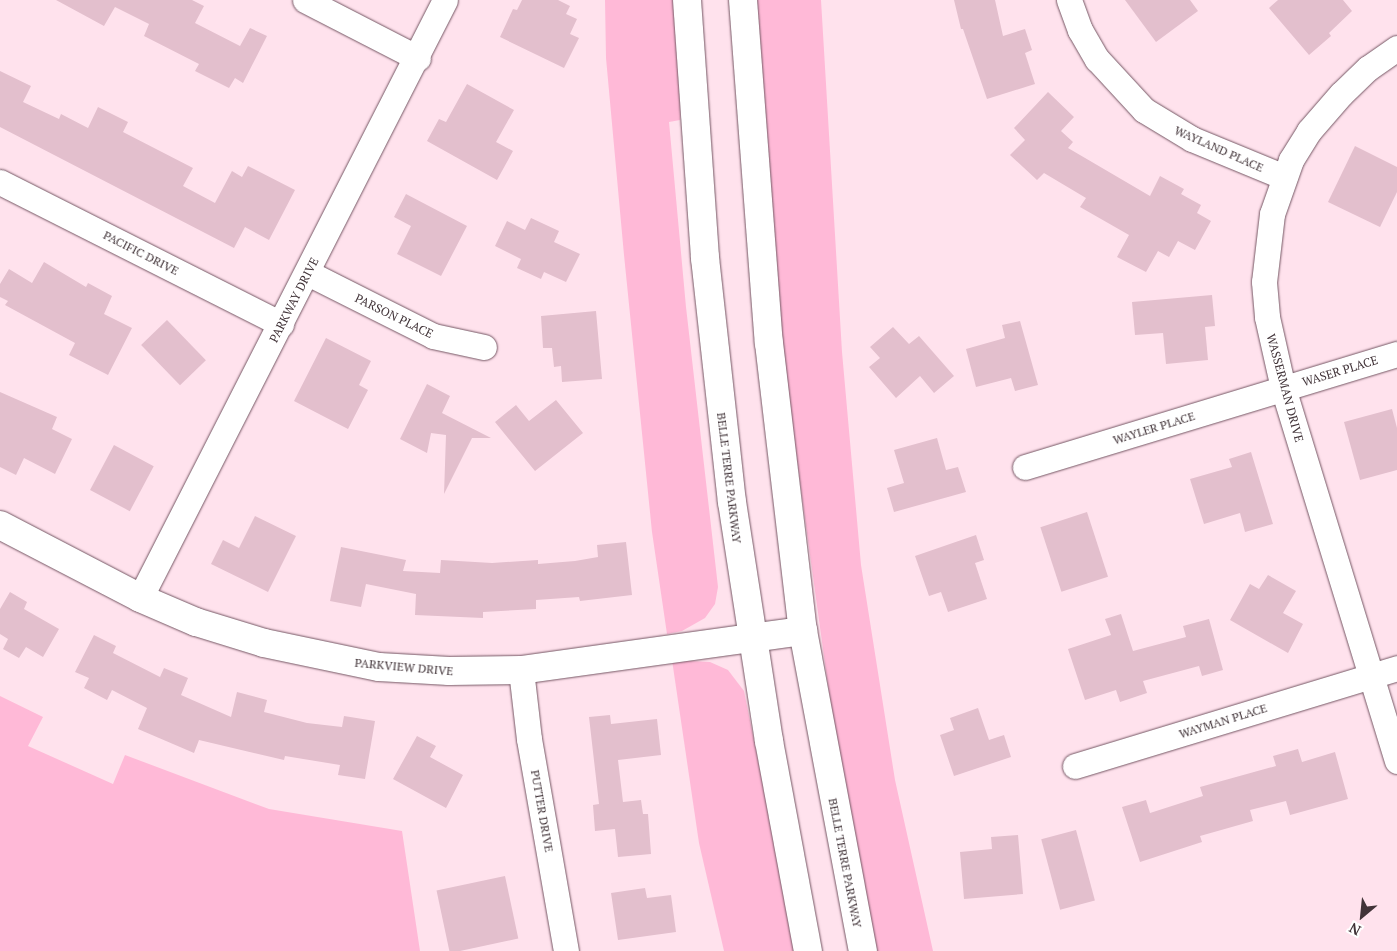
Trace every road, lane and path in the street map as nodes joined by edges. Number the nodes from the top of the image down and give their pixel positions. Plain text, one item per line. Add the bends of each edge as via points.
1 (305, 0) edge
2 (445, 0) edge
3 (687, 0) edge
4 (743, 0) edge
5 (1069, 0) edge
6 (1397, 48) edge
7 (418, 58) junction
8 (1284, 177) junction
9 (0, 182) edge
10 (308, 273) junction
11 (282, 324) junction
12 (484, 347) dead end
13 (1397, 354) edge
14 (1283, 388) junction
15 (1025, 467) dead end
16 (0, 525) edge
17 (140, 598) junction
18 (804, 631) junction
19 (751, 638) junction
20 (1397, 668) edge
21 (521, 670) junction
22 (1371, 676) junction
23 (1397, 761) edge
24 (1074, 766) dead end
25 (566, 951) edge
26 (808, 951) edge
27 (863, 951) edge

1 - 7 street
2 - 7 street, PARKWAY DRIVE
3 - 19 main road, BELLE TERRE PARKWAY via 715,357
4 - 18 main road, BELLE TERRE PARKWAY via 769,343
5 - 8 street, WAYLAND PLACE via 1080,30 1097,59 1144,110 1192,138
6 - 8 street, WASSERMAN DRIVE via 1368,68 1329,107 1300,145
7 - 10 street, PARKWAY DRIVE
8 - 14 street, WASSERMAN DRIVE via 1270,227 1264,282 1266,317
9 - 11 street, PACIFIC DRIVE
10 - 11 street, PARKWAY DRIVE
10 - 12 street, PARSON PLACE via 433,336
11 - 17 street, PARKWAY DRIVE
13 - 14 street, WASER PLACE
14 - 15 street, WAYLER PLACE
14 - 22 street, WASSERMAN DRIVE
16 - 17 main road, PARKVIEW DRIVE
17 - 21 main road, PARKVIEW DRIVE via 228,632 328,658 403,669
18 - 19 main road, PARKVIEW DRIVE
18 - 27 main road, BELLE TERRE PARKWAY
19 - 21 main road, PARKVIEW DRIVE
19 - 26 main road, BELLE TERRE PARKWAY
20 - 22 street, WAYMAN PLACE
21 - 25 street, PUTTER DRIVE via 529,739
22 - 23 street, WASSERMAN DRIVE
22 - 24 street, WAYMAN PLACE

